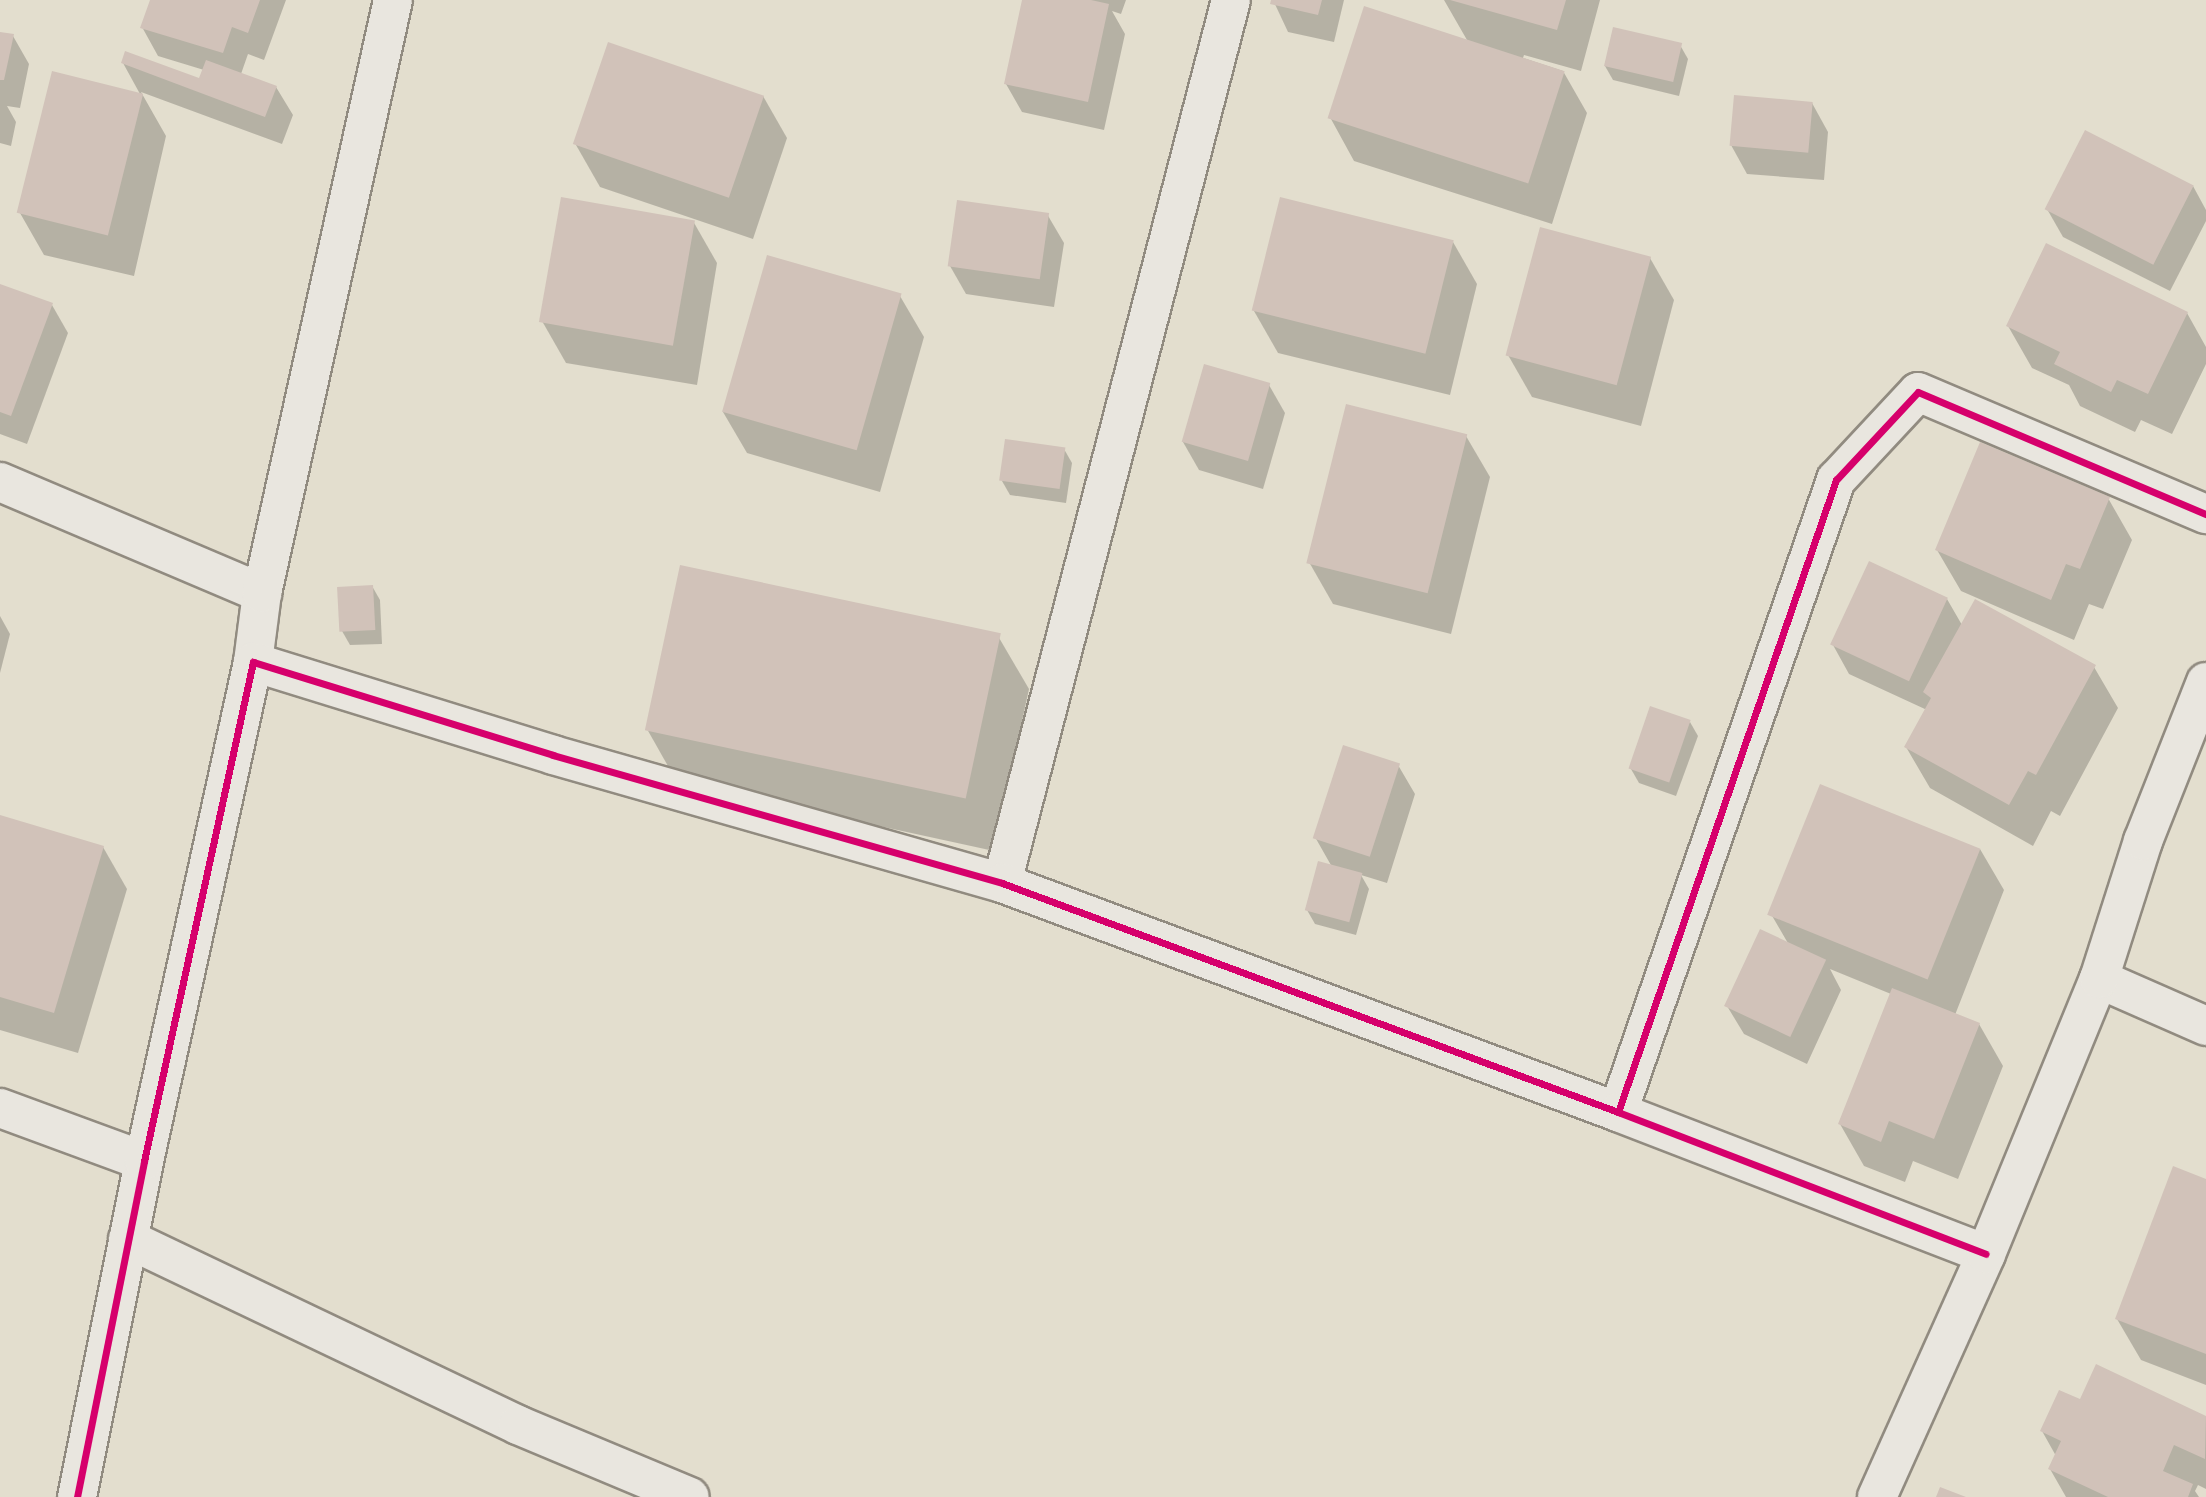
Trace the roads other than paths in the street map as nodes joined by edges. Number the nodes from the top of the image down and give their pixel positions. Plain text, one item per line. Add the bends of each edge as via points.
1 (393, 0) edge
2 (1231, 0) edge
3 (0, 482) edge
4 (2206, 514) edge
5 (262, 593) junction
6 (253, 662) junction
7 (2206, 682) edge
8 (1002, 883) junction
9 (2099, 979) junction
10 (2206, 1026) edge
11 (0, 1108) edge
12 (1618, 1112) junction
13 (144, 1161) junction
14 (128, 1239) junction
15 (1986, 1254) junction
16 (78, 1497) edge
17 (690, 1497) edge
18 (1877, 1497) edge

1 - 5 street
2 - 8 street
3 - 5 street
4 - 12 street via 1918,392 1836,480
5 - 6 street
6 - 8 street via 553,755
6 - 13 street
7 - 9 street via 2143,841
8 - 12 street
9 - 10 street
9 - 15 street
11 - 13 street
12 - 15 street
13 - 14 street
14 - 16 street
14 - 17 street via 517,1425
15 - 18 street

